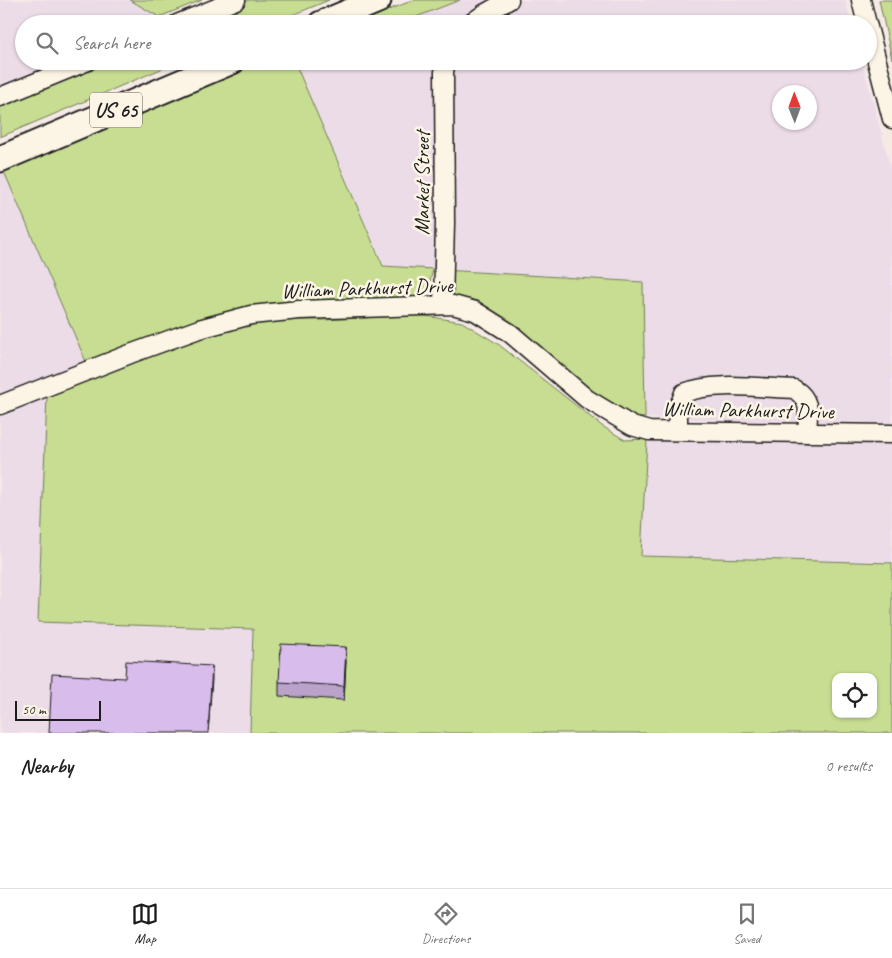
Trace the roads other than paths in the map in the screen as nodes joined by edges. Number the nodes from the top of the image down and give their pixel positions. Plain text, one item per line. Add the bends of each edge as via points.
1 (236, 0) edge
2 (378, 0) edge
3 (509, 0) edge
4 (861, 0) edge
5 (199, 15) edge
6 (342, 15) edge
7 (483, 15) edge
8 (865, 15) edge
9 (877, 60) edge
10 (66, 70) edge
11 (211, 70) edge
12 (444, 70) edge
13 (0, 97) edge
14 (892, 119) edge
15 (0, 159) edge
16 (443, 305) junction
17 (0, 406) edge
18 (678, 431) junction
19 (807, 433) junction
20 (892, 434) edge

1 - 5 street
2 - 6 highway
3 - 7 street
4 - 8 street
9 - 14 street
10 - 13 street
11 - 15 highway, US 65
12 - 16 street, Market Street
16 - 17 street, William Parkhurst Drive via 251,315 199,329 130,354
16 - 18 street, William Parkhurst Drive via 475,311 516,338 587,399 632,426 649,431
18 - 19 street, William Parkhurst Drive
18 - 19 street via 678,409 684,393 717,386 794,389 803,394 807,402
19 - 20 street, William Parkhurst Drive

